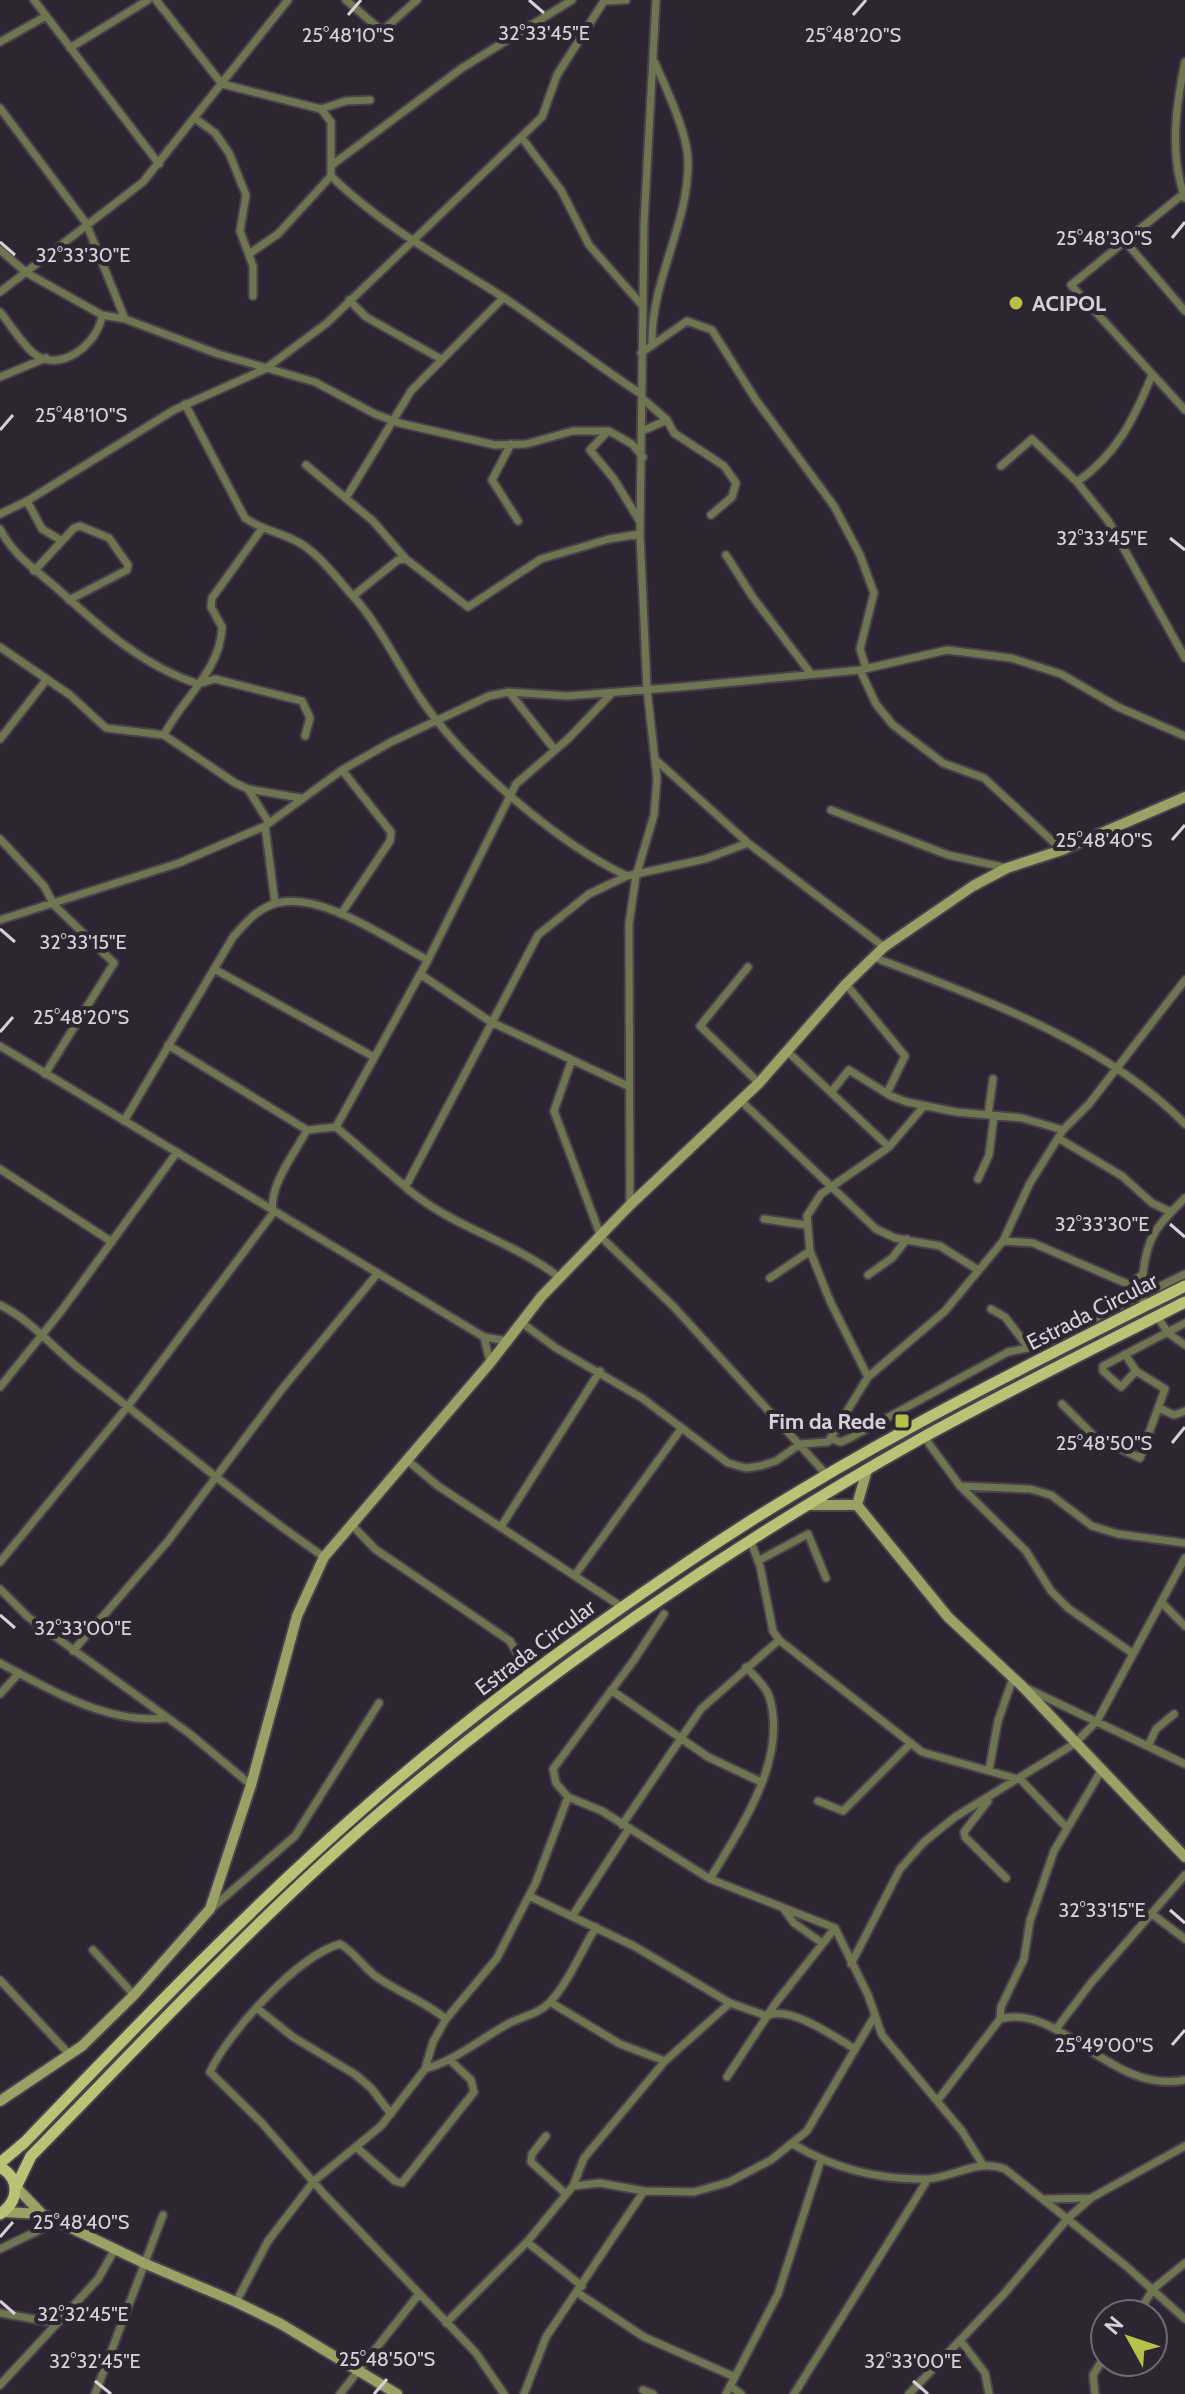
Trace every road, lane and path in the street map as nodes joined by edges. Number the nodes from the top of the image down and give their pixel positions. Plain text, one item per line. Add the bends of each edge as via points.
1 (34, 0) edge
2 (148, 0) edge
3 (156, 0) edge
4 (346, 0) edge
5 (417, 0) edge
6 (572, 0) edge
7 (604, 0) edge
8 (626, 0) edge
9 (656, 0) edge
10 (284, 2) edge
11 (46, 16) junction
12 (0, 42) edge
13 (70, 48) junction
14 (654, 62) junction
15 (1185, 62) edge
16 (222, 84) junction
17 (370, 100) dead end
18 (0, 108) edge
19 (321, 109) junction
20 (196, 119) junction
21 (522, 138) junction
22 (159, 164) junction
23 (332, 165) junction
24 (331, 176) junction
25 (1184, 196) edge
26 (86, 223) junction
27 (1124, 240) junction
28 (413, 243) junction
29 (0, 250) edge
30 (249, 254) junction
31 (27, 273) junction
32 (0, 292) edge
33 (253, 296) dead end
34 (503, 298) junction
35 (349, 300) junction
36 (642, 305) junction
37 (1185, 311) edge
38 (0, 312) edge
39 (102, 315) junction
40 (125, 319) junction
41 (652, 342) junction
42 (641, 353) junction
43 (47, 358) junction
44 (441, 359) junction
45 (265, 369) junction
46 (1152, 375) junction
47 (0, 377) edge
48 (642, 396) junction
49 (185, 404) junction
50 (1185, 410) edge
51 (391, 420) junction
52 (667, 420) junction
53 (609, 431) junction
54 (642, 431) junction
55 (511, 444) junction
56 (643, 457) junction
57 (306, 465) dead end
58 (1001, 466) dead end
59 (1077, 482) junction
60 (346, 498) junction
61 (27, 501) junction
62 (0, 502) edge
63 (3, 513) edge
64 (711, 515) dead end
65 (518, 521) dead end
66 (641, 523) junction
67 (0, 529) edge
68 (261, 530) junction
69 (640, 534) junction
70 (62, 541) junction
71 (726, 555) dead end
72 (406, 559) junction
73 (34, 571) junction
74 (353, 596) junction
75 (69, 600) junction
76 (0, 647) edge
77 (1185, 658) edge
78 (863, 669) junction
79 (811, 674) junction
80 (47, 679) junction
81 (198, 684) junction
82 (647, 689) junction
83 (509, 692) junction
84 (613, 692) junction
85 (437, 720) junction
86 (164, 735) junction
87 (305, 736) dead end
88 (1185, 736) edge
89 (0, 739) edge
90 (555, 750) junction
91 (657, 761) junction
92 (342, 770) junction
93 (248, 789) junction
94 (509, 795) junction
95 (1185, 797) edge
96 (301, 798) junction
97 (831, 810) dead end
98 (267, 825) junction
99 (0, 839) edge
100 (748, 843) junction
101 (1062, 850) junction
102 (1007, 868) junction
103 (631, 876) junction
104 (275, 903) junction
105 (54, 905) junction
106 (341, 914) junction
107 (0, 920) edge
108 (884, 947) junction
109 (873, 957) junction
110 (428, 960) junction
111 (748, 967) dead end
112 (214, 969) junction
113 (420, 974) junction
114 (1185, 980) edge
115 (846, 984) junction
116 (491, 1022) junction
117 (168, 1045) junction
118 (0, 1046) edge
119 (788, 1052) junction
120 (374, 1057) junction
121 (571, 1062) junction
122 (1117, 1069) junction
123 (45, 1074) junction
124 (993, 1079) dead end
125 (759, 1083) junction
126 (628, 1086) junction
127 (831, 1092) junction
128 (887, 1093) junction
129 (740, 1100) junction
130 (924, 1106) junction
131 (991, 1115) junction
132 (124, 1121) junction
133 (1185, 1124) edge
134 (336, 1127) junction
135 (307, 1130) junction
136 (1063, 1130) junction
137 (1058, 1138) junction
138 (889, 1147) junction
139 (177, 1152) junction
140 (0, 1169) edge
141 (978, 1179) dead end
142 (402, 1184) junction
143 (831, 1187) junction
144 (1185, 1198) edge
145 (630, 1205) junction
146 (1171, 1212) junction
147 (273, 1213) junction
148 (764, 1219) dead end
149 (806, 1225) junction
150 (601, 1237) junction
151 (907, 1239) junction
152 (1003, 1241) junction
153 (112, 1242) junction
154 (810, 1251) junction
155 (978, 1270) junction
156 (378, 1273) junction
157 (1143, 1274) junction
158 (1185, 1274) edge
159 (868, 1275) dead end
160 (560, 1278) junction
161 (770, 1278) dead end
162 (1185, 1286) edge
163 (1141, 1294) junction
164 (1185, 1302) edge
165 (0, 1305) edge
166 (1143, 1307) junction
167 (991, 1309) dead end
168 (1157, 1316) junction
169 (522, 1323) junction
170 (1185, 1323) edge
171 (1167, 1331) junction
172 (39, 1335) junction
173 (484, 1337) junction
174 (508, 1341) junction
175 (1185, 1345) edge
176 (1028, 1347) junction
177 (1125, 1354) junction
178 (490, 1363) junction
179 (600, 1371) junction
180 (1136, 1371) junction
181 (868, 1377) junction
182 (0, 1387) edge
183 (1062, 1404) dead end
184 (128, 1406) junction
185 (1159, 1408) junction
186 (1185, 1411) edge
187 (681, 1429) junction
188 (924, 1437) junction
189 (832, 1439) junction
190 (800, 1444) junction
191 (407, 1460) junction
192 (867, 1470) junction
193 (826, 1474) junction
194 (218, 1477) junction
195 (960, 1486) junction
196 (810, 1505) junction
197 (857, 1505) junction
198 (352, 1525) junction
199 (502, 1525) junction
200 (751, 1542) junction
201 (1185, 1543) edge
202 (4, 1550) edge
203 (324, 1557) junction
204 (1185, 1558) edge
205 (758, 1561) junction
206 (0, 1562) edge
207 (575, 1575) junction
208 (826, 1578) dead end
209 (0, 1589) edge
210 (1162, 1603) junction
211 (622, 1607) junction
212 (664, 1614) dead end
213 (1185, 1626) edge
214 (779, 1640) junction
215 (73, 1651) junction
216 (1132, 1653) junction
217 (0, 1663) edge
218 (746, 1667) junction
219 (19, 1673) junction
220 (529, 1675) junction
221 (1013, 1678) junction
222 (1022, 1686) junction
223 (611, 1690) junction
224 (0, 1694) edge
225 (379, 1703) dead end
226 (1174, 1714) dead end
227 (167, 1718) junction
228 (1097, 1721) junction
229 (679, 1739) junction
230 (911, 1743) junction
231 (1074, 1744) junction
232 (1148, 1746) junction
233 (1185, 1764) edge
234 (989, 1770) junction
235 (1101, 1771) junction
236 (1021, 1780) junction
237 (761, 1782) junction
238 (251, 1785) junction
239 (568, 1797) junction
240 (990, 1799) junction
241 (818, 1801) dead end
242 (1066, 1827) junction
243 (625, 1828) junction
244 (1185, 1857) edge
245 (1185, 1875) edge
246 (1006, 1878) dead end
247 (710, 1879) junction
248 (529, 1896) junction
249 (783, 1908) junction
250 (210, 1909) junction
251 (1152, 1914) junction
252 (573, 1915) junction
253 (596, 1927) junction
254 (835, 1928) junction
255 (1185, 1939) edge
256 (822, 1943) junction
257 (93, 1950) dead end
258 (851, 1964) junction
259 (0, 1980) edge
260 (134, 1995) junction
261 (550, 2002) junction
262 (730, 2003) junction
263 (258, 2009) junction
264 (767, 2016) junction
265 (874, 2016) junction
266 (446, 2019) junction
267 (1000, 2019) junction
268 (1056, 2029) junction
269 (855, 2049) junction
270 (69, 2054) junction
271 (451, 2061) junction
272 (665, 2061) junction
273 (425, 2069) junction
274 (727, 2077) dead end
275 (1185, 2080) edge
276 (938, 2100) junction
277 (0, 2101) edge
278 (391, 2114) junction
279 (546, 2136) dead end
280 (793, 2144) junction
281 (1185, 2146) edge
282 (356, 2147) junction
283 (821, 2160) junction
284 (0, 2165) edge
285 (983, 2165) junction
286 (928, 2179) junction
287 (314, 2181) junction
288 (573, 2186) junction
289 (16, 2187) junction
290 (644, 2191) junction
291 (566, 2194) junction
292 (1091, 2198) junction
293 (1046, 2199) junction
294 (2, 2213) edge
295 (42, 2214) junction
296 (163, 2215) dead end
297 (1068, 2218) junction
298 (56, 2222) junction
299 (527, 2242) junction
300 (0, 2249) edge
301 (115, 2249) junction
302 (1185, 2263) edge
303 (146, 2264) junction
304 (1153, 2289) junction
305 (580, 2290) junction
306 (419, 2294) junction
307 (1148, 2298) edge
308 (236, 2302) junction
309 (0, 2313) edge
310 (1185, 2319) edge
311 (55, 2323) junction
312 (446, 2323) junction
313 (960, 2340) junction
314 (360, 2371) junction
315 (735, 2377) junction
316 (0, 2385) edge
317 (643, 2390) dead end
318 (728, 2390) edge
319 (95, 2394) edge
320 (340, 2394) edge
321 (397, 2394) edge
322 (504, 2394) edge
323 (524, 2394) edge
324 (653, 2394) edge
325 (741, 2394) edge
326 (794, 2394) edge
327 (909, 2394) edge
328 (989, 2394) edge

1 - 11 street
2 - 13 street
3 - 16 street
4 - 5 street via 382,31
6 - 23 street via 462,68
7 - 8 street
7 - 21 street via 562,65 542,117
9 - 14 street
10 - 16 street
11 - 12 street
11 - 13 street
13 - 22 street
14 - 36 street
14 - 41 street via 688,160
15 - 25 street via 1176,110
16 - 19 street
16 - 20 street
17 - 19 street
18 - 26 street
19 - 23 street via 331,122
20 - 22 street
20 - 30 street via 215,133 240,176 246,195 240,231
21 - 28 street
21 - 36 street via 561,190 589,245
22 - 26 street via 117,204
23 - 24 street
24 - 28 street
24 - 30 street via 278,234
25 - 27 street
26 - 31 street
26 - 40 street
27 - 37 street
27 - 46 street via 1071,285
28 - 34 street
28 - 35 street
29 - 31 street
30 - 33 street
31 - 32 street
31 - 39 street
34 - 44 street
34 - 48 street
35 - 44 street via 366,317
35 - 45 street
36 - 42 street
38 - 43 street via 33,353
39 - 40 street
39 - 43 street via 101,328 85,349
40 - 45 street
41 - 42 street
41 - 78 street via 687,321 712,330 834,506 872,582 870,617 860,649
42 - 48 street
43 - 47 street
44 - 51 street
45 - 49 street
45 - 51 street via 315,382
46 - 50 street
46 - 59 street via 1118,445
48 - 52 street
48 - 54 street
49 - 61 street
49 - 68 street via 245,518
51 - 55 street via 438,434
51 - 60 street
52 - 54 street
52 - 64 street via 674,433 724,466 736,483 732,497
53 - 55 street via 573,431
53 - 56 street
53 - 66 street via 590,450
54 - 56 street
55 - 65 street via 492,480
56 - 66 street
57 - 60 street
58 - 59 street via 1032,439
59 - 77 street via 1109,522
60 - 72 street
61 - 63 street
61 - 70 street via 42,529
62 - 63 street
66 - 69 street
67 - 73 street via 9,547
68 - 74 street via 296,540
68 - 81 street via 212,598 222,634 208,674
69 - 72 street via 541,559 468,607
69 - 82 street
70 - 73 street
70 - 75 street via 80,526 104,536 128,565 124,573
71 - 79 street
72 - 74 street
73 - 75 street
74 - 85 street
75 - 81 street via 142,658
76 - 80 street
78 - 79 street
78 - 88 street via 947,650 1011,658 1061,674 1118,707
78 - 101 street via 876,704 893,725 943,763 984,778
79 - 82 street
80 - 86 street via 106,728
80 - 89 street
81 - 86 street
81 - 87 street via 215,679 302,701 310,718
82 - 84 street
82 - 91 street
83 - 84 street
83 - 85 street
83 - 90 street
84 - 90 street
85 - 92 street
85 - 94 street
86 - 93 street
90 - 94 street
91 - 100 street
91 - 103 street via 654,815
92 - 96 street
92 - 106 street via 391,832
93 - 96 street
93 - 98 street
94 - 103 street via 569,843
94 - 110 street
95 - 101 street
96 - 98 street
97 - 102 street via 948,855
98 - 104 street
98 - 105 street via 179,863
99 - 105 street via 44,886
100 - 103 street
100 - 108 street
101 - 102 street
102 - 108 street
103 - 116 street via 589,894 538,935
103 - 126 street
104 - 106 street via 317,905
104 - 112 street via 253,915
105 - 107 street
105 - 123 street via 114,966
106 - 110 street
108 - 109 street
109 - 115 street
109 - 122 street via 1025,1017
110 - 113 street
111 - 125 street via 700,1026
112 - 117 street
112 - 120 street
113 - 116 street
113 - 120 street
114 - 122 street
115 - 119 street
115 - 128 street via 905,1056
116 - 121 street
116 - 142 street via 408,1182
117 - 132 street
117 - 135 street
118 - 123 street
119 - 125 street
119 - 127 street
120 - 134 street
121 - 126 street
121 - 150 street via 554,1111
122 - 133 street
122 - 136 street
123 - 132 street
124 - 131 street
125 - 129 street
126 - 145 street
127 - 128 street via 848,1070
127 - 138 street
128 - 130 street
129 - 143 street
129 - 145 street
130 - 131 street
130 - 138 street
131 - 136 street
131 - 141 street via 989,1155
132 - 139 street
134 - 135 street
134 - 142 street
135 - 147 street via 273,1197
136 - 137 street
137 - 146 street
137 - 152 street
138 - 143 street
139 - 147 street
139 - 153 street
140 - 153 street
142 - 160 street
143 - 149 street via 814,1204
143 - 151 street via 876,1229
144 - 146 street
145 - 150 street
146 - 157 street via 1154,1229
147 - 156 street
147 - 184 street
148 - 149 street
149 - 154 street
150 - 160 street
150 - 190 street via 674,1307
151 - 155 street via 940,1246
151 - 159 street
152 - 155 street
152 - 157 street via 1045,1248 1121,1283 1130,1285
153 - 172 street
154 - 161 street
154 - 181 street
155 - 181 street via 928,1328
156 - 173 street
156 - 194 street
157 - 163 street
158 - 163 street
160 - 169 street
162 - 166 main road, Estrada Circular
163 - 166 street
163 - 176 street
164 - 168 main road, Estrada Circular
165 - 172 street
166 - 193 main road, Estrada Circular
167 - 176 street via 1005,1317
168 - 171 street
168 - 188 main road, Estrada Circular
169 - 174 street
169 - 179 street
170 - 171 street
171 - 175 street
171 - 177 street
172 - 182 street
172 - 184 street
173 - 174 street
173 - 178 street
174 - 178 street
176 - 189 street via 957,1377 850,1438
177 - 180 street
177 - 180 street via 1103,1371 1121,1387
178 - 191 street
179 - 187 street
179 - 199 street
180 - 185 street via 1165,1389
181 - 189 street
183 - 185 street via 1086,1431 1140,1458
184 - 194 street
184 - 202 street
185 - 186 street via 1174,1415
187 - 190 street via 728,1463 746,1468 776,1461
187 - 207 street
188 - 192 main road, Estrada Circular
188 - 195 street
189 - 190 street
190 - 193 street
191 - 198 street
191 - 199 street
192 - 196 main road, Estrada Circular
192 - 197 street
193 - 211 main road, Estrada Circular
194 - 203 street
194 - 215 street
195 - 201 street via 1030,1489 1051,1495 1092,1526
195 - 216 street via 1026,1551 1068,1608
196 - 197 street
196 - 200 main road, Estrada Circular
197 - 221 street via 948,1617
198 - 203 street
198 - 220 street via 375,1549 510,1641
199 - 207 street
200 - 205 street
200 - 289 main road, Estrada Circular via 559,1671 388,1806 137,2043 31,2156
202 - 206 street
203 - 238 street via 297,1616
204 - 210 street
205 - 208 street via 808,1534
205 - 214 street
207 - 211 street
209 - 215 street
210 - 213 street
210 - 216 street
211 - 220 main road, Estrada Circular
212 - 223 street
214 - 218 street
214 - 230 street
215 - 227 street
216 - 228 street
217 - 219 street
218 - 229 street via 716,1692
218 - 237 street via 770,1700 771,1746
219 - 224 street
219 - 227 street via 87,1706
220 - 284 main road, Estrada Circular via 358,1815 187,1975
221 - 222 street
221 - 234 street
222 - 228 street
222 - 231 street
223 - 229 street
223 - 239 street via 553,1769
225 - 250 street via 295,1836
226 - 232 street via 1156,1729
227 - 238 street
228 - 231 street
228 - 232 street
229 - 237 street
229 - 243 street
230 - 234 street via 936,1758
230 - 241 street via 843,1811
231 - 235 street
231 - 236 street
232 - 233 street
234 - 236 street
235 - 242 street
235 - 244 street
236 - 240 street
236 - 242 street
237 - 247 street
238 - 250 street
239 - 243 street
239 - 248 street
240 - 246 street via 965,1837
240 - 258 street via 955,1817 900,1869
242 - 267 street
243 - 247 street
243 - 252 street
245 - 251 street
247 - 249 street
248 - 252 street
248 - 266 street via 497,1958
249 - 254 street
249 - 256 street
250 - 260 street
251 - 255 street
251 - 268 street
252 - 253 street
253 - 261 street
253 - 262 street
254 - 256 street
254 - 258 street
256 - 264 street
257 - 260 street
258 - 265 street
259 - 270 street
260 - 270 street
261 - 271 street
261 - 272 street via 620,2044
262 - 264 street
262 - 272 street
263 - 266 street via 300,1966 340,1944 394,1989 425,2002
263 - 278 street via 356,2075
263 - 287 street via 210,2072
264 - 269 street via 794,2017
264 - 274 street
265 - 269 street
265 - 276 street via 882,2035
266 - 273 street
267 - 268 street via 1027,2017
267 - 276 street
268 - 275 street via 1128,2073 1151,2080
269 - 280 street via 807,2131
270 - 277 street
271 - 273 street
271 - 282 street via 471,2080 474,2092 402,2183
272 - 288 street via 584,2158
273 - 278 street
276 - 285 street
278 - 282 street
279 - 291 street via 531,2162
280 - 283 street
280 - 290 street via 714,2188
281 - 292 street
282 - 287 street
283 - 286 street via 879,2175
283 - 315 street via 778,2294
284 - 289 main road
285 - 286 street
285 - 293 street via 1005,2169
286 - 326 street
287 - 306 street
287 - 308 street via 268,2241
288 - 290 street via 600,2183
288 - 291 street
289 - 294 main road, Estrada Circular
289 - 295 street
290 - 305 street
291 - 299 street
292 - 293 street
292 - 297 street
293 - 297 street
294 - 295 street
295 - 298 street
296 - 303 street
297 - 304 street
297 - 313 street
298 - 300 street
298 - 301 street
299 - 305 street
299 - 312 street
301 - 303 street
301 - 311 street via 98,2279
302 - 304 street
303 - 308 street
303 - 319 street
304 - 307 street
304 - 310 street
305 - 315 street via 644,2337
305 - 323 street via 546,2337
306 - 312 street
306 - 314 street
308 - 314 street
309 - 311 street
311 - 316 street
312 - 322 street via 476,2353
313 - 327 street
313 - 328 street via 985,2373
314 - 320 street
314 - 321 street
315 - 318 street
317 - 324 street
318 - 325 street

